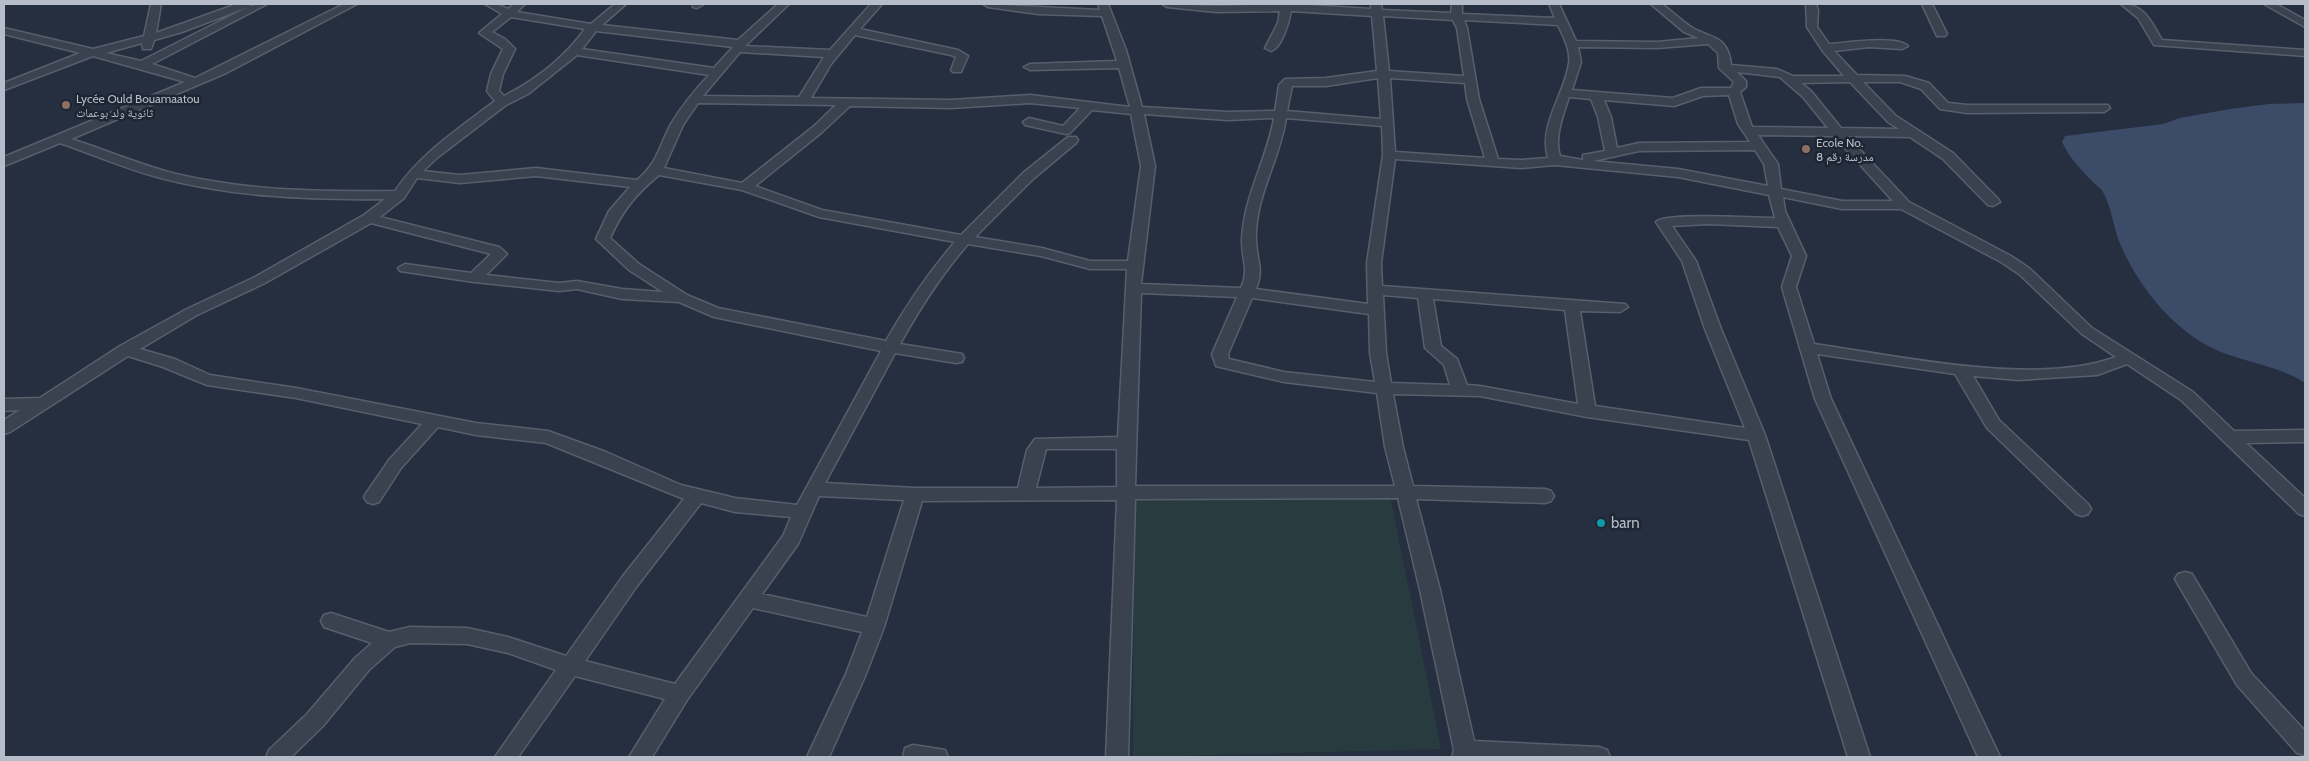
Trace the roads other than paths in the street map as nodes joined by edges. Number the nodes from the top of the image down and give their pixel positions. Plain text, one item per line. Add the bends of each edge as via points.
1 (156, 4) edge
2 (246, 4) edge
3 (262, 4) edge
4 (352, 4) edge
5 (490, 4) edge
6 (520, 4) edge
7 (621, 4) edge
8 (784, 4) edge
9 (878, 4) edge
10 (988, 4) edge
11 (1167, 4) edge
12 (1554, 4) edge
13 (1656, 4) edge
14 (1811, 4) edge
15 (1927, 4) edge
16 (2126, 4) edge
17 (2269, 4) edge
18 (1286, 6) edge
19 (1105, 8) edge
20 (1376, 8) edge
21 (1457, 10) edge
22 (506, 14) junction
23 (1560, 22) junction
24 (2305, 24) edge
25 (592, 28) junction
26 (4, 31) edge
27 (852, 31) junction
28 (1941, 34) dead end
29 (150, 38) junction
30 (1712, 40) junction
31 (1572, 44) junction
32 (740, 46) junction
33 (1902, 46) dead end
34 (1271, 48) dead end
35 (1826, 48) junction
36 (575, 51) junction
37 (90, 54) junction
38 (832, 54) junction
39 (2305, 54) edge
40 (1123, 64) junction
41 (142, 66) junction
42 (1030, 67) dead end
43 (1725, 68) junction
44 (957, 70) dead end
45 (715, 72) junction
46 (1382, 74) junction
47 (1852, 78) junction
48 (1470, 80) junction
49 (1790, 80) junction
50 (196, 82) junction
51 (4, 87) edge
52 (1734, 90) junction
53 (1565, 93) junction
54 (1596, 97) junction
55 (694, 99) junction
56 (502, 102) junction
57 (803, 102) junction
58 (847, 102) junction
59 (1088, 106) junction
60 (2104, 108) dead end
61 (1137, 112) junction
62 (1281, 114) junction
63 (1029, 122) dead end
64 (1387, 123) junction
65 (1748, 131) junction
66 (1839, 133) junction
67 (1913, 133) junction
68 (57, 138) junction
69 (1072, 140) dead end
70 (1758, 146) junction
71 (1612, 154) junction
72 (1389, 155) junction
73 (1555, 161) junction
74 (4, 162) edge
75 (1493, 162) junction
76 (656, 171) junction
77 (414, 173) junction
78 (640, 184) junction
79 (745, 187) junction
80 (1776, 192) junction
81 (399, 196) junction
82 (1993, 202) dead end
83 (1904, 205) junction
84 (369, 218) junction
85 (1784, 223) junction
86 (966, 239) junction
87 (1134, 264) junction
88 (406, 268) dead end
89 (474, 278) junction
90 (1135, 289) junction
91 (1374, 290) junction
92 (1246, 292) junction
93 (1425, 293) junction
94 (682, 298) junction
95 (1572, 306) junction
96 (1620, 307) dead end
97 (1376, 310) junction
98 (889, 346) junction
99 (1808, 348) junction
100 (126, 350) junction
101 (956, 358) dead end
102 (2129, 358) junction
103 (1961, 370) junction
104 (1384, 388) junction
105 (1460, 389) junction
106 (43, 403) junction
107 (4, 405) edge
108 (1587, 411) junction
109 (435, 420) junction
110 (4, 428) edge
111 (1756, 435) junction
112 (2305, 436) edge
113 (2230, 437) junction
114 (1126, 443) junction
115 (813, 489) junction
116 (1404, 492) junction
117 (1127, 493) junction
118 (915, 494) junction
119 (697, 495) junction
120 (1024, 495) junction
121 (1545, 496) dead end
122 (372, 497) dead end
123 (2082, 509) dead end
124 (2305, 509) edge
125 (803, 512) junction
126 (2185, 579) dead end
127 (748, 599) junction
128 (331, 621) dead end
129 (874, 627) junction
130 (389, 640) junction
131 (570, 666) junction
132 (680, 694) junction
133 (2305, 746) edge
134 (1464, 754) edge
135 (913, 755) dead end
136 (278, 757) edge
137 (506, 757) edge
138 (640, 757) edge
139 (818, 757) edge
140 (937, 757) edge
141 (1116, 757) edge
142 (1599, 757) edge
143 (1859, 757) edge
144 (1989, 757) edge

1 - 29 street
2 - 29 street
3 - 41 street
4 - 50 street
5 - 22 street
6 - 22 street
7 - 25 street
8 - 32 street
9 - 27 street
10 - 19 street via 1038,11
11 - 18 street via 1216,9
12 - 23 street
13 - 30 street via 1688,30
14 - 35 street via 1812,27
15 - 28 street
16 - 39 street via 2142,16 2158,43
17 - 24 street
18 - 20 street
18 - 34 street via 1284,23
19 - 40 street
20 - 21 street
20 - 46 street
21 - 23 street
21 - 48 street
22 - 25 street
22 - 56 street via 485,33 509,49 497,74 493,92
23 - 31 street
25 - 32 street
25 - 36 street
26 - 37 street
27 - 38 street
27 - 44 street via 954,52 962,56
29 - 37 street
29 - 41 street
30 - 31 street via 1657,45
30 - 43 street via 1724,53
31 - 53 street via 1575,62
32 - 38 street
32 - 45 street
33 - 35 street via 1869,44
35 - 47 street
36 - 45 street
36 - 56 street via 524,91
37 - 41 street
37 - 51 street
38 - 57 street
40 - 42 street
40 - 61 street
41 - 50 street
43 - 49 street via 1777,72
43 - 52 street via 1740,81 1740,88
45 - 55 street
46 - 48 street
46 - 62 street via 1326,82 1289,82 1285,85
46 - 64 street
47 - 49 street
47 - 60 street via 1901,78 1926,86 1944,106
47 - 67 street via 1892,119
48 - 75 street
49 - 66 street via 1807,94
50 - 68 street
52 - 54 street via 1701,92 1674,102
52 - 65 street
53 - 54 street
53 - 73 street via 1556,118 1551,148
54 - 71 street via 1603,107
55 - 57 street
55 - 76 street via 677,125
56 - 77 street via 433,154
57 - 58 street
58 - 59 street via 951,104 1030,99
58 - 79 street
59 - 61 street
59 - 63 street via 1066,130
61 - 62 street via 1228,116
61 - 87 street via 1148,166
62 - 64 street
62 - 92 street via 1254,201 1250,240 1254,276
64 - 72 street
65 - 66 street
65 - 70 street
66 - 67 street
66 - 83 street
67 - 82 street via 1948,156
68 - 74 street
68 - 81 street via 175,178 244,191
69 - 86 street via 1028,176
70 - 71 street via 1639,147
70 - 80 street via 1771,164
71 - 73 street
72 - 75 street
72 - 91 street via 1374,262
73 - 75 street
73 - 80 street via 1661,171
76 - 78 street
76 - 79 street
77 - 78 street via 428,178 456,180 534,172 579,174
77 - 81 street
78 - 94 street via 616,211 603,239 634,267
79 - 86 street via 819,213
80 - 83 street via 1842,205
80 - 85 street via 1778,211
81 - 84 street
83 - 102 street via 2024,271 2087,331
84 - 89 street via 500,254
84 - 100 street
85 - 99 street via 1798,256 1799,262 1789,286
85 - 111 street via 1663,222 1689,260
86 - 87 street via 1090,264
86 - 98 street via 938,270
87 - 90 street
88 - 89 street
89 - 94 street via 559,287 576,285 622,294
90 - 92 street
90 - 114 street
91 - 93 street
91 - 97 street
92 - 97 street
92 - 104 street via 1220,354 1222,362 1284,377
93 - 95 street
93 - 105 street via 1432,348 1452,363
94 - 98 street via 714,312
95 - 96 street
95 - 108 street
97 - 104 street
98 - 101 street
98 - 115 street
99 - 103 street
99 - 144 street via 1823,399
100 - 106 street
100 - 109 street via 170,363 207,380 296,393
102 - 103 street via 2097,370 2057,374 2018,375
102 - 113 street via 2187,396
103 - 123 street via 1993,424
104 - 105 street
104 - 116 street
105 - 108 street
106 - 107 street
106 - 110 street
108 - 111 street
109 - 119 street via 548,438 600,456 676,490
109 - 122 street via 395,464
111 - 143 street
112 - 113 street
113 - 124 street
114 - 117 street
114 - 120 street via 1041,443 1036,450
115 - 118 street
115 - 125 street
116 - 117 street
116 - 121 street
116 - 134 street via 1430,590
117 - 120 street
117 - 141 street
118 - 120 street
118 - 129 street
119 - 125 street via 735,505
119 - 131 street via 630,581
125 - 127 street via 791,539
126 - 133 street via 2244,679
127 - 129 street
127 - 132 street
128 - 130 street
129 - 139 street
130 - 131 street via 410,635 467,636 508,645
130 - 136 street via 362,664 315,720
131 - 132 street
131 - 137 street
132 - 138 street
134 - 142 street
135 - 140 street

